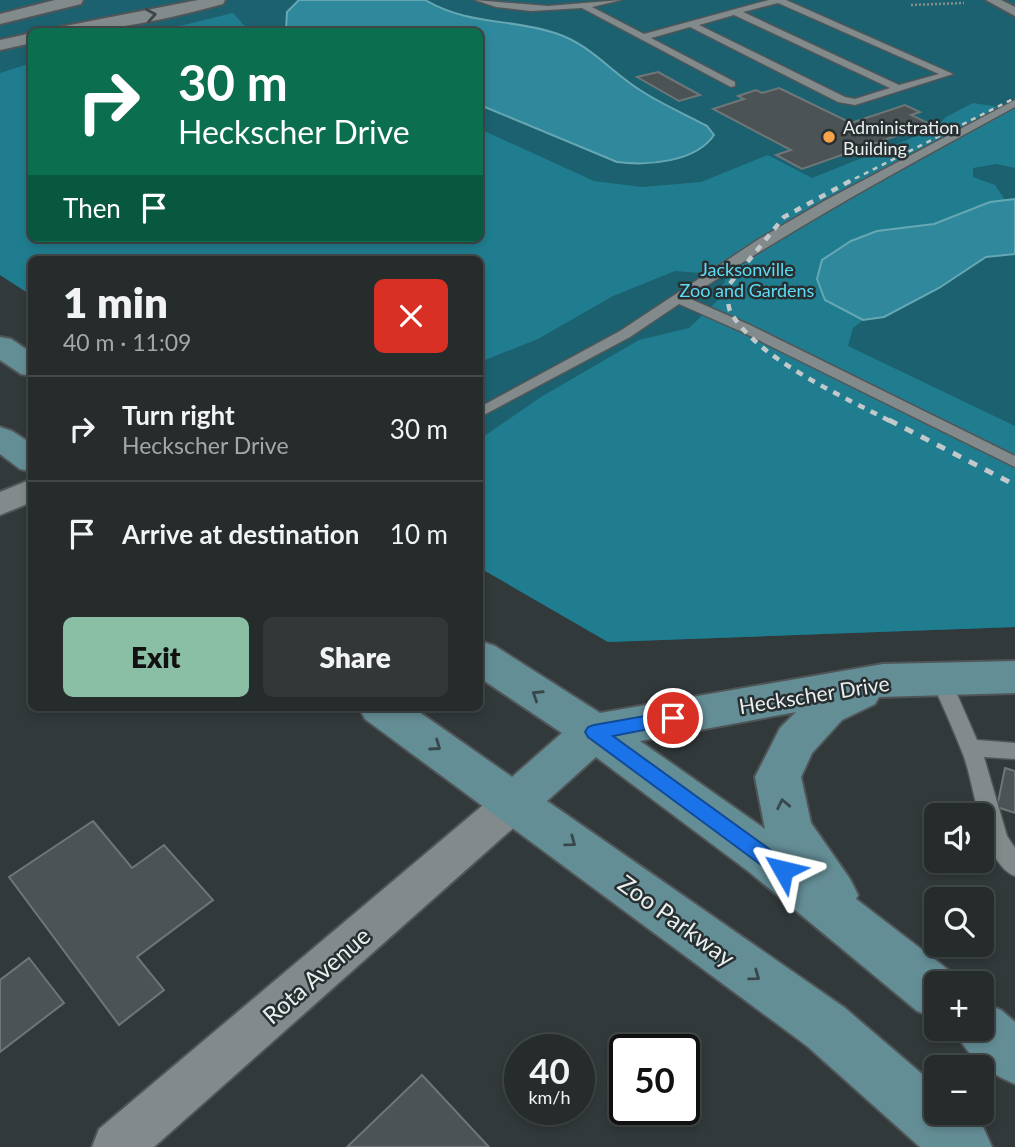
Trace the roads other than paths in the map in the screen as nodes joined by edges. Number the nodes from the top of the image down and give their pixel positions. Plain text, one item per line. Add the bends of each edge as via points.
1 (75, 0) edge
2 (217, 0) edge
3 (479, 0) edge
4 (617, 0) edge
5 (992, 0) edge
6 (584, 6) junction
7 (735, 12) junction
8 (1015, 12) edge
9 (0, 19) edge
10 (691, 24) junction
11 (81, 28) edge
12 (643, 37) junction
13 (28, 39) edge
14 (0, 45) edge
15 (731, 84) dead end
16 (899, 89) junction
17 (1015, 103) edge
18 (679, 299) junction
19 (0, 346) edge
20 (28, 364) edge
21 (483, 411) edge
22 (0, 438) edge
23 (28, 458) edge
24 (1015, 462) edge
25 (28, 491) edge
26 (0, 505) edge
27 (483, 659) edge
28 (1015, 677) edge
29 (940, 678) junction
30 (883, 680) junction
31 (386, 711) edge
32 (594, 732) junction
33 (970, 748) junction
34 (1015, 751) edge
35 (515, 802) junction
36 (1015, 866) edge
37 (853, 926) junction
38 (924, 983) edge
39 (117, 1147) edge
40 (963, 1147) edge

1 - 9 street
11 -> 2 street
3 - 6 lane via 528,9
4 - 6 lane
5 - 8 street
6 - 12 lane
7 - 10 lane
7 - 16 lane
7 - 16 lane via 779,0 948,74
10 - 12 lane
10 - 16 lane via 842,100 855,102
12 - 15 lane
13 - 14 street
17 - 18 lane via 785,229
18 - 21 lane via 625,334
18 - 24 lane
19 - 20 main road
22 - 23 main road
25 - 26 street
32 -> 27 main road
28 - 29 main road, Heckscher Drive
29 - 30 main road, Heckscher Drive
29 - 33 lane
30 - 32 main road, Heckscher Drive
37 -> 30 main road via 789,830 778,777 796,741 827,708
31 -> 35 main road, Zoo Parkway
32 - 35 main road
32 - 37 main road
33 - 34 lane
33 - 36 lane via 997,840
35 - 39 street, Rota Avenue
35 -> 40 main road, Zoo Parkway via 826,1027
37 - 38 main road

